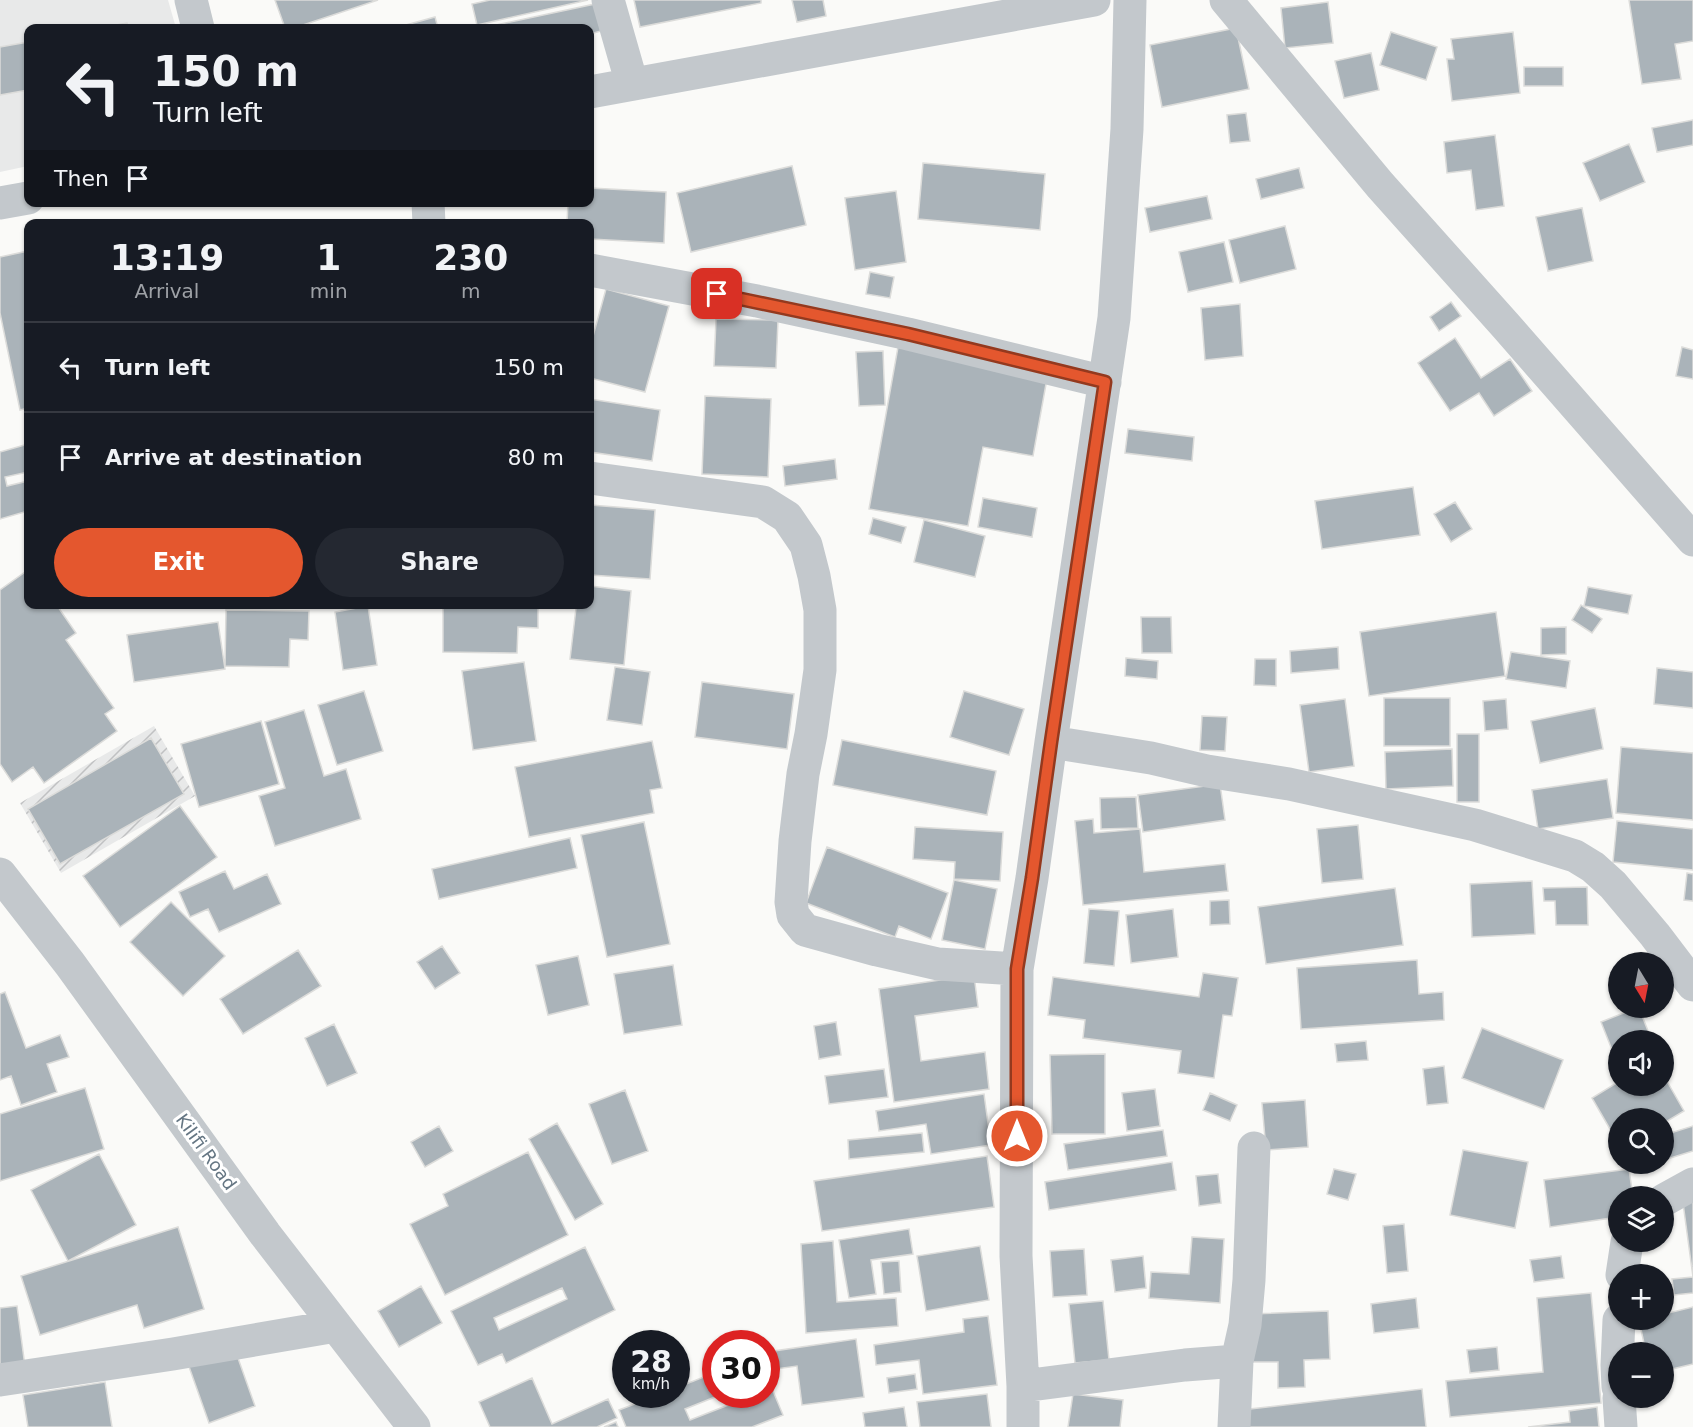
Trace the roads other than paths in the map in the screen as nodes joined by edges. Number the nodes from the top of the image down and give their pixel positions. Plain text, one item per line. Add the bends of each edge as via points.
1 (191, 0) edge
2 (608, 0) edge
3 (1094, 0) edge
4 (1130, 0) edge
5 (1226, 0) edge
6 (197, 24) edge
7 (632, 84) junction
8 (594, 91) edge
9 (24, 199) edge
10 (0, 204) edge
11 (594, 271) edge
12 (1105, 382) junction
13 (594, 479) edge
14 (1693, 540) edge
15 (1051, 742) junction
16 (0, 875) edge
17 (1017, 969) junction
18 (1693, 985) edge
19 (1254, 1148) dead end
20 (1693, 1184) edge
21 (1674, 1194) edge
22 (336, 1326) junction
23 (1237, 1361) junction
24 (0, 1380) edge
25 (1023, 1386) junction
26 (1620, 1408) edge
27 (414, 1427) edge
28 (1023, 1427) edge
29 (1234, 1427) edge
30 (1621, 1427) edge

1 - 6 street
2 - 7 street
3 - 7 street
4 - 12 street via 1121,236
5 - 14 street via 1380,185
7 - 8 street
9 - 10 street
11 - 12 street via 908,334
12 - 15 street
13 - 17 street via 763,502 787,517 806,545 820,610 820,670 795,841 791,902 798,922 805,930 938,964
15 - 17 street
15 - 18 street via 1300,786 1475,825 1575,856 1613,885
16 - 22 street, Kilifi Road via 77,973
17 - 25 street via 1016,1256
19 - 23 street via 1249,1280
20 - 21 street
22 - 24 street
22 - 27 street, Kilifi Road
23 - 25 street
23 - 29 street
25 - 28 street
26 - 30 street

